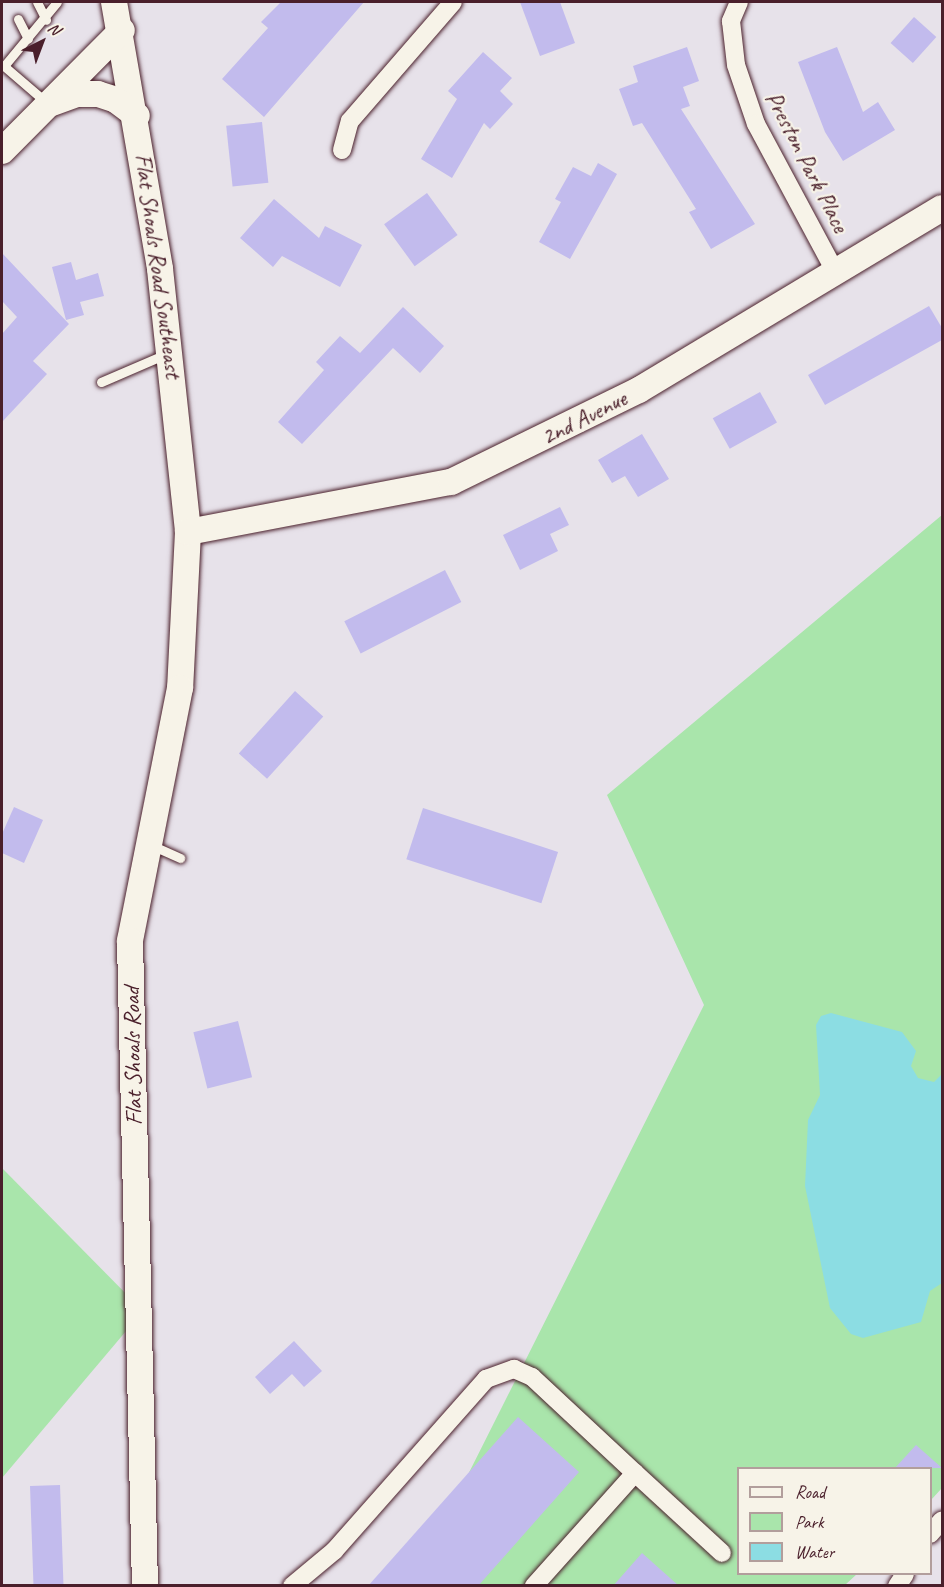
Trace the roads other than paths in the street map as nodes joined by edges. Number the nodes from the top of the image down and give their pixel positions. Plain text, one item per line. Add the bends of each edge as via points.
1 (37, 2) edge
2 (57, 2) edge
3 (114, 2) edge
4 (453, 2) edge
5 (739, 2) edge
6 (18, 19) dead end
7 (46, 20) junction
8 (122, 30) junction
9 (28, 39) junction
10 (48, 104) junction
11 (137, 117) junction
12 (342, 150) dead end
13 (2, 151) edge
14 (942, 208) edge
15 (836, 273) junction
16 (171, 351) junction
17 (101, 382) dead end
18 (188, 532) junction
19 (149, 844) junction
20 (180, 858) dead end
21 (635, 1473) junction
22 (942, 1520) edge
23 (932, 1532) edge
24 (722, 1553) dead end
25 (145, 1586) edge
26 (292, 1586) edge
27 (534, 1586) edge

1 - 7 lane
2 - 7 lane
3 - 8 street, Flat Shoals Road Southeast
4 - 12 street via 350,121
5 - 15 street, Preston Park Place via 731,21 736,65 756,124
6 - 9 lane
7 - 9 lane
8 - 10 street
8 - 11 street, Flat Shoals Road Southeast
9 - 10 lane via 4,66
10 - 11 street via 77,94 98,94 116,100
10 - 13 street
11 - 16 street, Flat Shoals Road Southeast
14 - 15 street, 2nd Avenue
15 - 18 street, 2nd Avenue via 639,390 451,482
16 - 17 lane
16 - 18 street, Flat Shoals Road Southeast
18 - 19 street, Flat Shoals Road via 180,688
19 - 20 lane
19 - 25 street, Flat Shoals Road via 130,941
21 - 24 street
21 - 26 street via 532,1377 514,1369 499,1371 486,1379 334,1551
21 - 27 street
22 - 23 street

